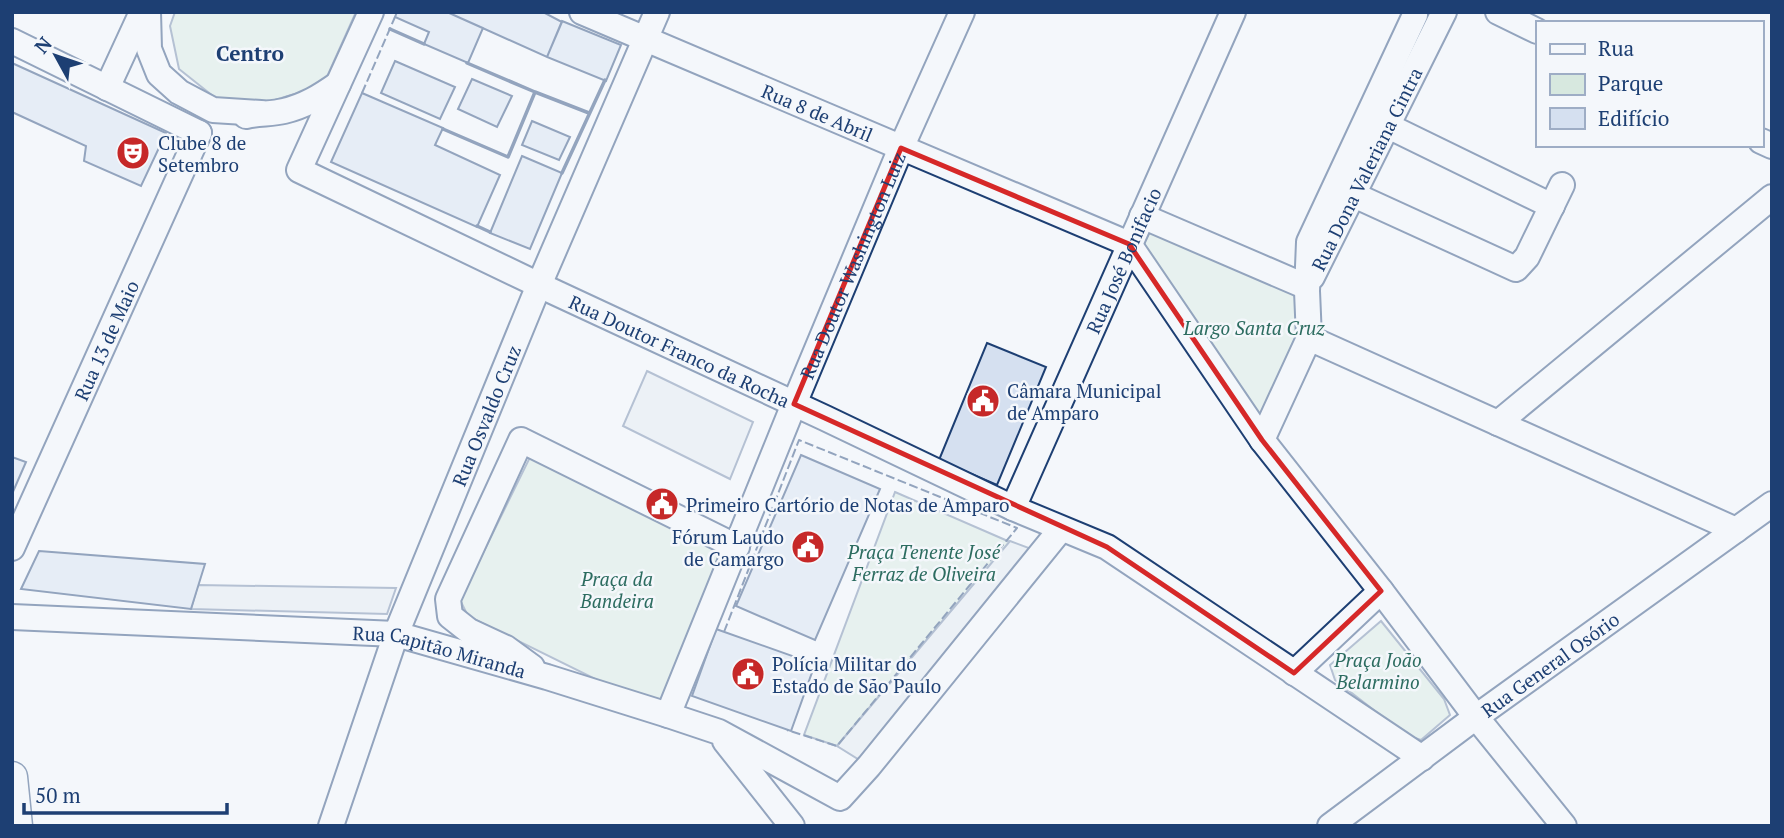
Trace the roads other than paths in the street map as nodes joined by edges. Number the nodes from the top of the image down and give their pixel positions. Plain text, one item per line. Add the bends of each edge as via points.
1 (142, 12) edge
2 (148, 12) edge
3 (371, 12) edge
4 (582, 12) edge
5 (657, 12) edge
6 (962, 12) edge
7 (1233, 12) edge
8 (1444, 12) edge
9 (1498, 12) edge
10 (1415, 15) dead end
11 (1536, 31) edge
12 (645, 38) junction
13 (12, 41) edge
14 (340, 83) junction
15 (107, 88) junction
16 (261, 113) junction
17 (1388, 126) junction
18 (199, 133) junction
19 (901, 148) junction
20 (1354, 195) junction
21 (1772, 197) edge
22 (1142, 216) junction
23 (1129, 244) junction
24 (539, 285) junction
25 (1307, 287) junction
26 (1309, 338) junction
27 (794, 404) junction
28 (1498, 423) junction
29 (1262, 440) junction
30 (1772, 504) edge
31 (1013, 508) junction
32 (1061, 528) junction
33 (1737, 530) junction
34 (737, 547) junction
35 (12, 548) edge
36 (1381, 592) junction
37 (12, 617) edge
38 (396, 634) junction
39 (1294, 673) junction
40 (547, 677) junction
41 (668, 715) junction
42 (1476, 717) junction
43 (719, 732) junction
44 (1422, 758) junction
45 (12, 776) edge
46 (17, 826) edge
47 (331, 826) edge
48 (792, 826) edge
49 (1330, 826) edge
50 (1564, 826) edge

1 - 15 street
2 - 16 street via 149,49 159,74 179,92 213,110
3 - 14 street
4 - 12 street, Rua 8 de Abril
5 - 12 street, Rua Osvaldo Cruz
6 - 19 street, Rua Doutor Washington Luiz
7 - 22 street, Rua José Bonifacio
8 - 17 street, Rua Dona Valeriana Cintra
9 - 11 street
10 - 25 street, Rua Dona Valeriana Cintra via 1309,242
12 - 19 street, Rua 8 de Abril
12 - 24 street, Rua Osvaldo Cruz
13 - 15 street
14 - 16 street via 315,100
14 - 24 street, Rua Doutor Franco da Rocha via 299,170
15 - 18 street
16 - 18 street
17 - 20 street, Rua Dona Valeriana Cintra
17 - 20 street via 1557,195 1527,257 1516,269
18 - 35 street, Rua 13 de Maio
19 - 23 street, Rua 8 de Abril
19 - 27 street, Rua Doutor Washington Luiz
20 - 25 street, Rua Dona Valeriana Cintra
21 - 28 street
22 - 23 street, Rua José Bonifacio
22 - 25 street
23 - 29 street
23 - 31 street, Rua José Bonifacio
24 - 27 street, Rua Doutor Franco da Rocha
24 - 38 street, Rua Osvaldo Cruz
25 - 26 street
26 - 28 street
26 - 29 street
27 - 31 street, Rua Doutor Franco da Rocha
27 - 34 street, Rua Doutor Washington Luiz
28 - 33 street
29 - 36 street
30 - 33 street, Rua General Osório
31 - 32 street, Rua Doutor Franco da Rocha
32 - 39 street, Rua Doutor Franco da Rocha via 1107,547
32 - 43 street, Rua Capitão Miranda via 840,798
33 - 42 street, Rua General Osório
34 - 40 street via 521,440 448,599 450,615 469,631 506,648
34 - 41 street, Rua Doutor Washington Luiz
36 - 39 street
36 - 42 street
37 - 38 street, Rua Capitão Miranda
38 - 40 street, Rua Capitão Miranda
38 - 47 street, Rua Osvaldo Cruz
39 - 44 street
40 - 41 street, Rua Capitão Miranda
41 - 43 street, Rua Capitão Miranda
42 - 44 street, Rua General Osório
42 - 50 street
43 - 48 street
44 - 49 street, Rua General Osório
45 - 46 street

